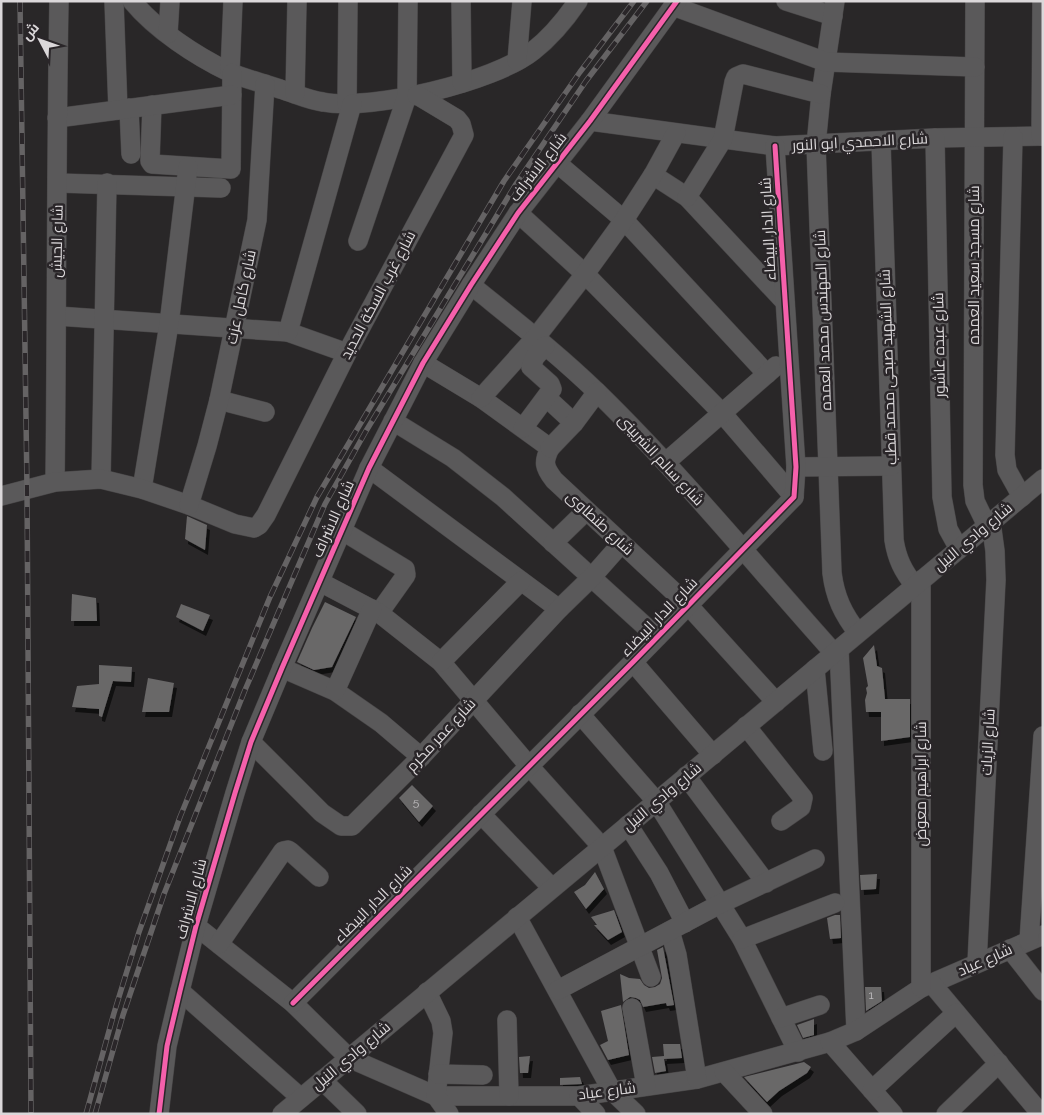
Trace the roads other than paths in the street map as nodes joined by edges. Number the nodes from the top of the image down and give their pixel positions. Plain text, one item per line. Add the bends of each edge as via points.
1 (59, 1) edge
2 (114, 1) edge
3 (132, 1) edge
4 (170, 1) edge
5 (233, 1) edge
6 (296, 1) edge
7 (348, 1) edge
8 (408, 1) edge
9 (461, 1) edge
10 (522, 1) edge
11 (578, 1) edge
12 (975, 1) edge
13 (1042, 1) edge
14 (788, 2) edge
15 (675, 4) edge
16 (834, 9) edge
17 (168, 34) junction
18 (517, 61) junction
19 (826, 62) junction
20 (975, 68) junction
21 (231, 73) junction
22 (462, 83) junction
23 (265, 84) junction
24 (295, 94) junction
25 (820, 94) junction
26 (232, 95) junction
27 (412, 96) junction
28 (349, 104) junction
29 (152, 105) junction
30 (124, 109) junction
31 (57, 118) junction
32 (590, 121) junction
33 (676, 133) junction
34 (1042, 136) edge
35 (1012, 137) junction
36 (935, 138) junction
37 (974, 138) junction
38 (723, 139) junction
39 (881, 142) junction
40 (816, 145) junction
41 (775, 146) junction
42 (131, 154) dead end
43 (557, 163) junction
44 (188, 167) junction
45 (653, 175) junction
46 (58, 183) junction
47 (107, 183) junction
48 (186, 186) junction
49 (221, 188) dead end
50 (687, 197) junction
51 (518, 213) junction
52 (624, 220) junction
53 (358, 241) dead end
54 (585, 274) junction
55 (471, 285) junction
56 (785, 302) junction
57 (57, 316) junction
58 (104, 320) junction
59 (169, 324) junction
60 (235, 328) junction
61 (288, 332) junction
62 (541, 342) junction
63 (347, 353) junction
64 (788, 355) junction
65 (423, 363) junction
66 (767, 374) junction
67 (597, 392) junction
68 (481, 398) junction
69 (547, 398) junction
70 (219, 400) junction
71 (265, 412) dead end
72 (722, 413) junction
73 (393, 421) junction
74 (574, 422) junction
75 (523, 428) junction
76 (550, 448) junction
77 (666, 462) junction
78 (891, 466) junction
79 (370, 468) junction
80 (796, 468) junction
81 (828, 468) junction
82 (100, 479) junction
83 (1043, 479) edge
84 (55, 482) junction
85 (142, 489) junction
86 (1, 496) edge
87 (1022, 496) junction
88 (794, 497) junction
89 (189, 505) junction
90 (586, 511) junction
91 (989, 524) junction
92 (341, 530) junction
93 (553, 543) junction
94 (621, 544) junction
95 (959, 549) junction
96 (743, 550) junction
97 (591, 578) junction
98 (521, 581) junction
99 (320, 582) junction
100 (918, 583) junction
101 (688, 605) junction
102 (559, 609) junction
103 (376, 611) junction
104 (858, 633) junction
105 (657, 637) junction
106 (836, 652) junction
107 (441, 662) junction
108 (633, 662) junction
109 (282, 668) junction
110 (815, 669) junction
111 (335, 692) junction
112 (473, 700) junction
113 (776, 702) junction
114 (580, 714) junction
115 (746, 726) junction
116 (1043, 736) edge
117 (251, 742) junction
118 (823, 751) dead end
119 (713, 755) junction
120 (421, 758) junction
121 (529, 766) junction
122 (686, 776) junction
123 (656, 801) junction
124 (481, 814) junction
125 (782, 821) dead end
126 (628, 825) junction
127 (602, 847) junction
128 (815, 859) dead end
129 (319, 877) dead end
130 (766, 883) junction
131 (552, 888) junction
132 (835, 903) dead end
133 (720, 904) junction
134 (518, 917) junction
135 (196, 926) junction
136 (678, 927) junction
137 (1036, 938) edge
138 (742, 939) junction
139 (218, 944) junction
140 (639, 947) junction
141 (1010, 949) junction
142 (978, 963) junction
143 (651, 977) dead end
144 (926, 986) junction
145 (558, 990) junction
146 (180, 991) junction
147 (1043, 991) edge
148 (427, 992) junction
149 (293, 1003) junction
150 (820, 1005) dead end
151 (632, 1008) dead end
152 (956, 1013) junction
153 (781, 1018) junction
154 (507, 1020) dead end
155 (856, 1031) junction
156 (830, 1042) junction
157 (798, 1052) junction
158 (349, 1058) junction
159 (999, 1063) junction
160 (724, 1072) junction
161 (438, 1074) junction
162 (483, 1075) dead end
163 (697, 1079) junction
164 (322, 1080) junction
165 (646, 1086) junction
166 (872, 1090) junction
167 (612, 1091) junction
168 (436, 1096) junction
169 (509, 1096) junction
170 (579, 1096) junction
171 (293, 1108) edge
172 (1036, 1112) edge
173 (159, 1114) edge
174 (357, 1114) edge
175 (449, 1114) edge
176 (596, 1114) edge
177 (636, 1114) edge
178 (763, 1114) edge
179 (893, 1114) edge
180 (946, 1114) edge

1 - 31 street, شارع الجيش
2 - 30 street
3 - 17 street
4 - 17 street
5 - 21 street
6 - 24 street
7 - 28 street
8 - 27 street
9 - 22 street
10 - 18 street
11 - 18 street via 556,30
12 - 20 street, شارع مسجد سعيد العمده
13 - 34 street
14 - 16 street
15 - 19 street
15 - 32 street, شارع الاشراف
16 - 19 street, شارع المهندس محمد العمده
17 - 21 street
18 - 22 street
19 - 20 street
19 - 25 street, شارع المهندس محمد العمده
20 - 37 street, شارع مسجد سعيد العمده
21 - 23 street
21 - 26 street
22 - 27 street
23 - 24 street
23 - 60 street, شارع كامل عزت via 257,220
24 - 28 street via 323,102
25 - 38 street via 743,74 736,77
25 - 40 street, شارع المهندس محمد العمده
26 - 29 street
26 - 44 street via 231,169
27 - 28 street
27 - 53 street
27 - 63 street, شارع غرب السكة الحديد via 457,119 464,135
28 - 61 street
29 - 30 street
29 - 44 street via 151,163
30 - 31 street
30 - 42 street
31 - 46 street, شارع الجيش
32 - 33 street, شارع الاحمدي ابو النور
32 - 43 street, شارع الاشراف
33 - 38 street, شارع الاحمدي ابو النور
33 - 45 street
34 - 35 street, شارع الاحمدي ابو النور
35 - 37 street, شارع الاحمدي ابو النور
35 - 87 street via 1005,455 1008,470
36 - 37 street, شارع الاحمدي ابو النور
36 - 39 street, شارع الاحمدي ابو النور
36 - 95 street, شارع عبده عاشور via 942,497 948,529
37 - 91 street, شارع مسجد سعيد العمده via 973,485 975,501
38 - 41 street, شارع الاحمدي ابو النور
38 - 50 street
39 - 40 street, شارع الاحمدي ابو النور
39 - 78 street, شارع الشهيد صبحى محمد قطب
40 - 41 street, شارع الاحمدي ابو النور
40 - 81 street, شارع المهندس محمد العمده
41 - 56 street, شارع الدار البيضاء
43 - 51 street, شارع الاشراف
43 - 52 street
44 - 48 street
45 - 50 street
45 - 52 street
46 - 47 street
46 - 57 street, شارع الجيش
47 - 48 street
47 - 58 street
48 - 49 street
48 - 59 street
50 - 56 street
51 - 54 street
51 - 55 street, شارع الاشراف
52 - 54 street
52 - 66 street
54 - 62 street
54 - 72 street
55 - 62 street, شارع سالم الشربينى
55 - 65 street, شارع الاشراف
56 - 64 street, شارع الدار البيضاء
57 - 58 street
57 - 84 street, شارع الجيش
58 - 59 street
58 - 82 street
59 - 60 street
59 - 85 street
60 - 61 street
60 - 70 street, شارع كامل عزت
61 - 63 street
62 - 67 street, شارع سالم الشربينى
62 - 68 street
62 - 69 street via 531,365 552,386
63 - 89 street, شارع غرب السكة الحديد via 259,525 246,527
64 - 66 street
64 - 80 street, شارع الدار البيضاء
65 - 68 street
65 - 73 street, شارع الاشراف
66 - 72 street
67 - 74 street
67 - 77 street, شارع سالم الشربينى
68 - 75 street
69 - 74 street
69 - 75 street
70 - 71 street
70 - 89 street, شارع كامل عزت
72 - 77 street
72 - 88 street
73 - 79 street, شارع الاشراف
73 - 93 street via 454,458 503,496
74 - 76 street
75 - 76 street
76 - 90 street, شارع طنطاوى via 545,459 549,474
77 - 96 street, شارع سالم الشربينى
78 - 81 street
78 - 100 street, شارع الشهيد صبحى محمد قطب via 896,556 903,571
79 - 92 street, شارع الاشراف
79 - 98 street
80 - 81 street
80 - 88 street, شارع الدار البيضاء
81 - 104 street, شارع المهندس محمد العمده via 834,588 845,616
82 - 84 street
82 - 85 street
83 - 87 street, شارع وادي النيل
84 - 86 street
85 - 89 street
87 - 91 street, شارع وادي النيل
88 - 96 street, شارع الدار البيضاء
90 - 93 street
90 - 94 street, شارع طنطاوى
91 - 95 street, شارع وادي النيل
91 - 142 street, شارع الزيات via 995,551 996,580
92 - 99 street, شارع الاشراف
92 - 103 street via 406,569 406,575
93 - 97 street
94 - 97 street, شارع عمر مكرم
94 - 101 street, شارع طنطاوى
95 - 100 street, شارع وادي النيل
96 - 101 street, شارع الدار البيضاء
96 - 106 street, شارع سالم الشربينى
97 - 102 street, شارع عمر مكرم
97 - 105 street
98 - 102 street
98 - 107 street
99 - 103 street
99 - 109 street, شارع الاشراف
100 - 104 street, شارع وادي النيل
100 - 144 street, شارع ابراهيم معوض
101 - 105 street, شارع الدار البيضاء
101 - 113 street, شارع طنطاوى
102 - 112 street, شارع عمر مكرم
103 - 107 street
103 - 111 street
104 - 106 street, شارع وادي النيل
105 - 108 street, شارع الدار البيضاء
106 - 110 street, شارع وادي النيل
106 - 155 street
107 - 112 street
108 - 114 street, شارع الدار البيضاء
108 - 119 street
109 - 111 street
109 - 117 street, شارع الاشراف
110 - 113 street, شارع وادي النيل
110 - 118 street
111 - 120 street via 381,723
112 - 120 street, شارع عمر مكرم
112 - 121 street
113 - 115 street, شارع وادي النيل
114 - 121 street, شارع الدار البيضاء
114 - 123 street
115 - 119 street, شارع وادي النيل
115 - 125 street via 803,798 801,807
116 - 137 street
117 - 120 street, شارع عمر مكرم via 322,813 348,827 357,823
117 - 135 street, شارع الاشراف
119 - 122 street, شارع وادي النيل
121 - 124 street, شارع الدار البيضاء
121 - 127 street
122 - 123 street, شارع وادي النيل
122 - 130 street
123 - 126 street, شارع وادي النيل
123 - 133 street
124 - 131 street
124 - 149 street, شارع الدار البيضاء
126 - 127 street, شارع وادي النيل
126 - 136 street via 659,873
127 - 131 street, شارع وادي النيل
127 - 140 street
128 - 130 street
129 - 139 street via 291,852 283,851
130 - 133 street
131 - 134 street, شارع وادي النيل
132 - 138 street
133 - 136 street
133 - 138 street
134 - 145 street
134 - 148 street, شارع وادي النيل
135 - 139 street, شارع عياد
135 - 146 street, شارع الاشراف
136 - 140 street
136 - 163 street via 677,955
137 - 141 street, شارع عياد
138 - 153 street
139 - 149 street, شارع عياد
140 - 143 street
140 - 145 street
141 - 142 street, شارع عياد
141 - 147 street
142 - 144 street, شارع عياد
144 - 152 street
144 - 155 street, شارع عياد
145 - 167 street
146 - 171 street
146 - 173 street, شارع الاشراف via 167,1046
148 - 158 street, شارع وادي النيل
148 - 161 street via 441,1021
149 - 158 street, شارع عياد
150 - 153 street
151 - 165 street
152 - 159 street
152 - 166 street
153 - 157 street
154 - 169 street
155 - 156 street, شارع عياد
156 - 157 street, شارع عياد
156 - 166 street
157 - 160 street, شارع عياد
158 - 164 street, شارع وادي النيل
158 - 168 street, شارع عياد
159 - 172 street
159 - 180 street
160 - 163 street, شارع عياد
160 - 178 street
161 - 162 street
161 - 168 street
163 - 165 street, شارع عياد
164 - 171 street, شارع وادي النيل
164 - 174 street
165 - 167 street, شارع عياد
166 - 179 street
167 - 170 street, شارع عياد
167 - 177 street
168 - 169 street, شارع عياد
168 - 175 street
169 - 170 street, شارع عياد
170 - 176 street

